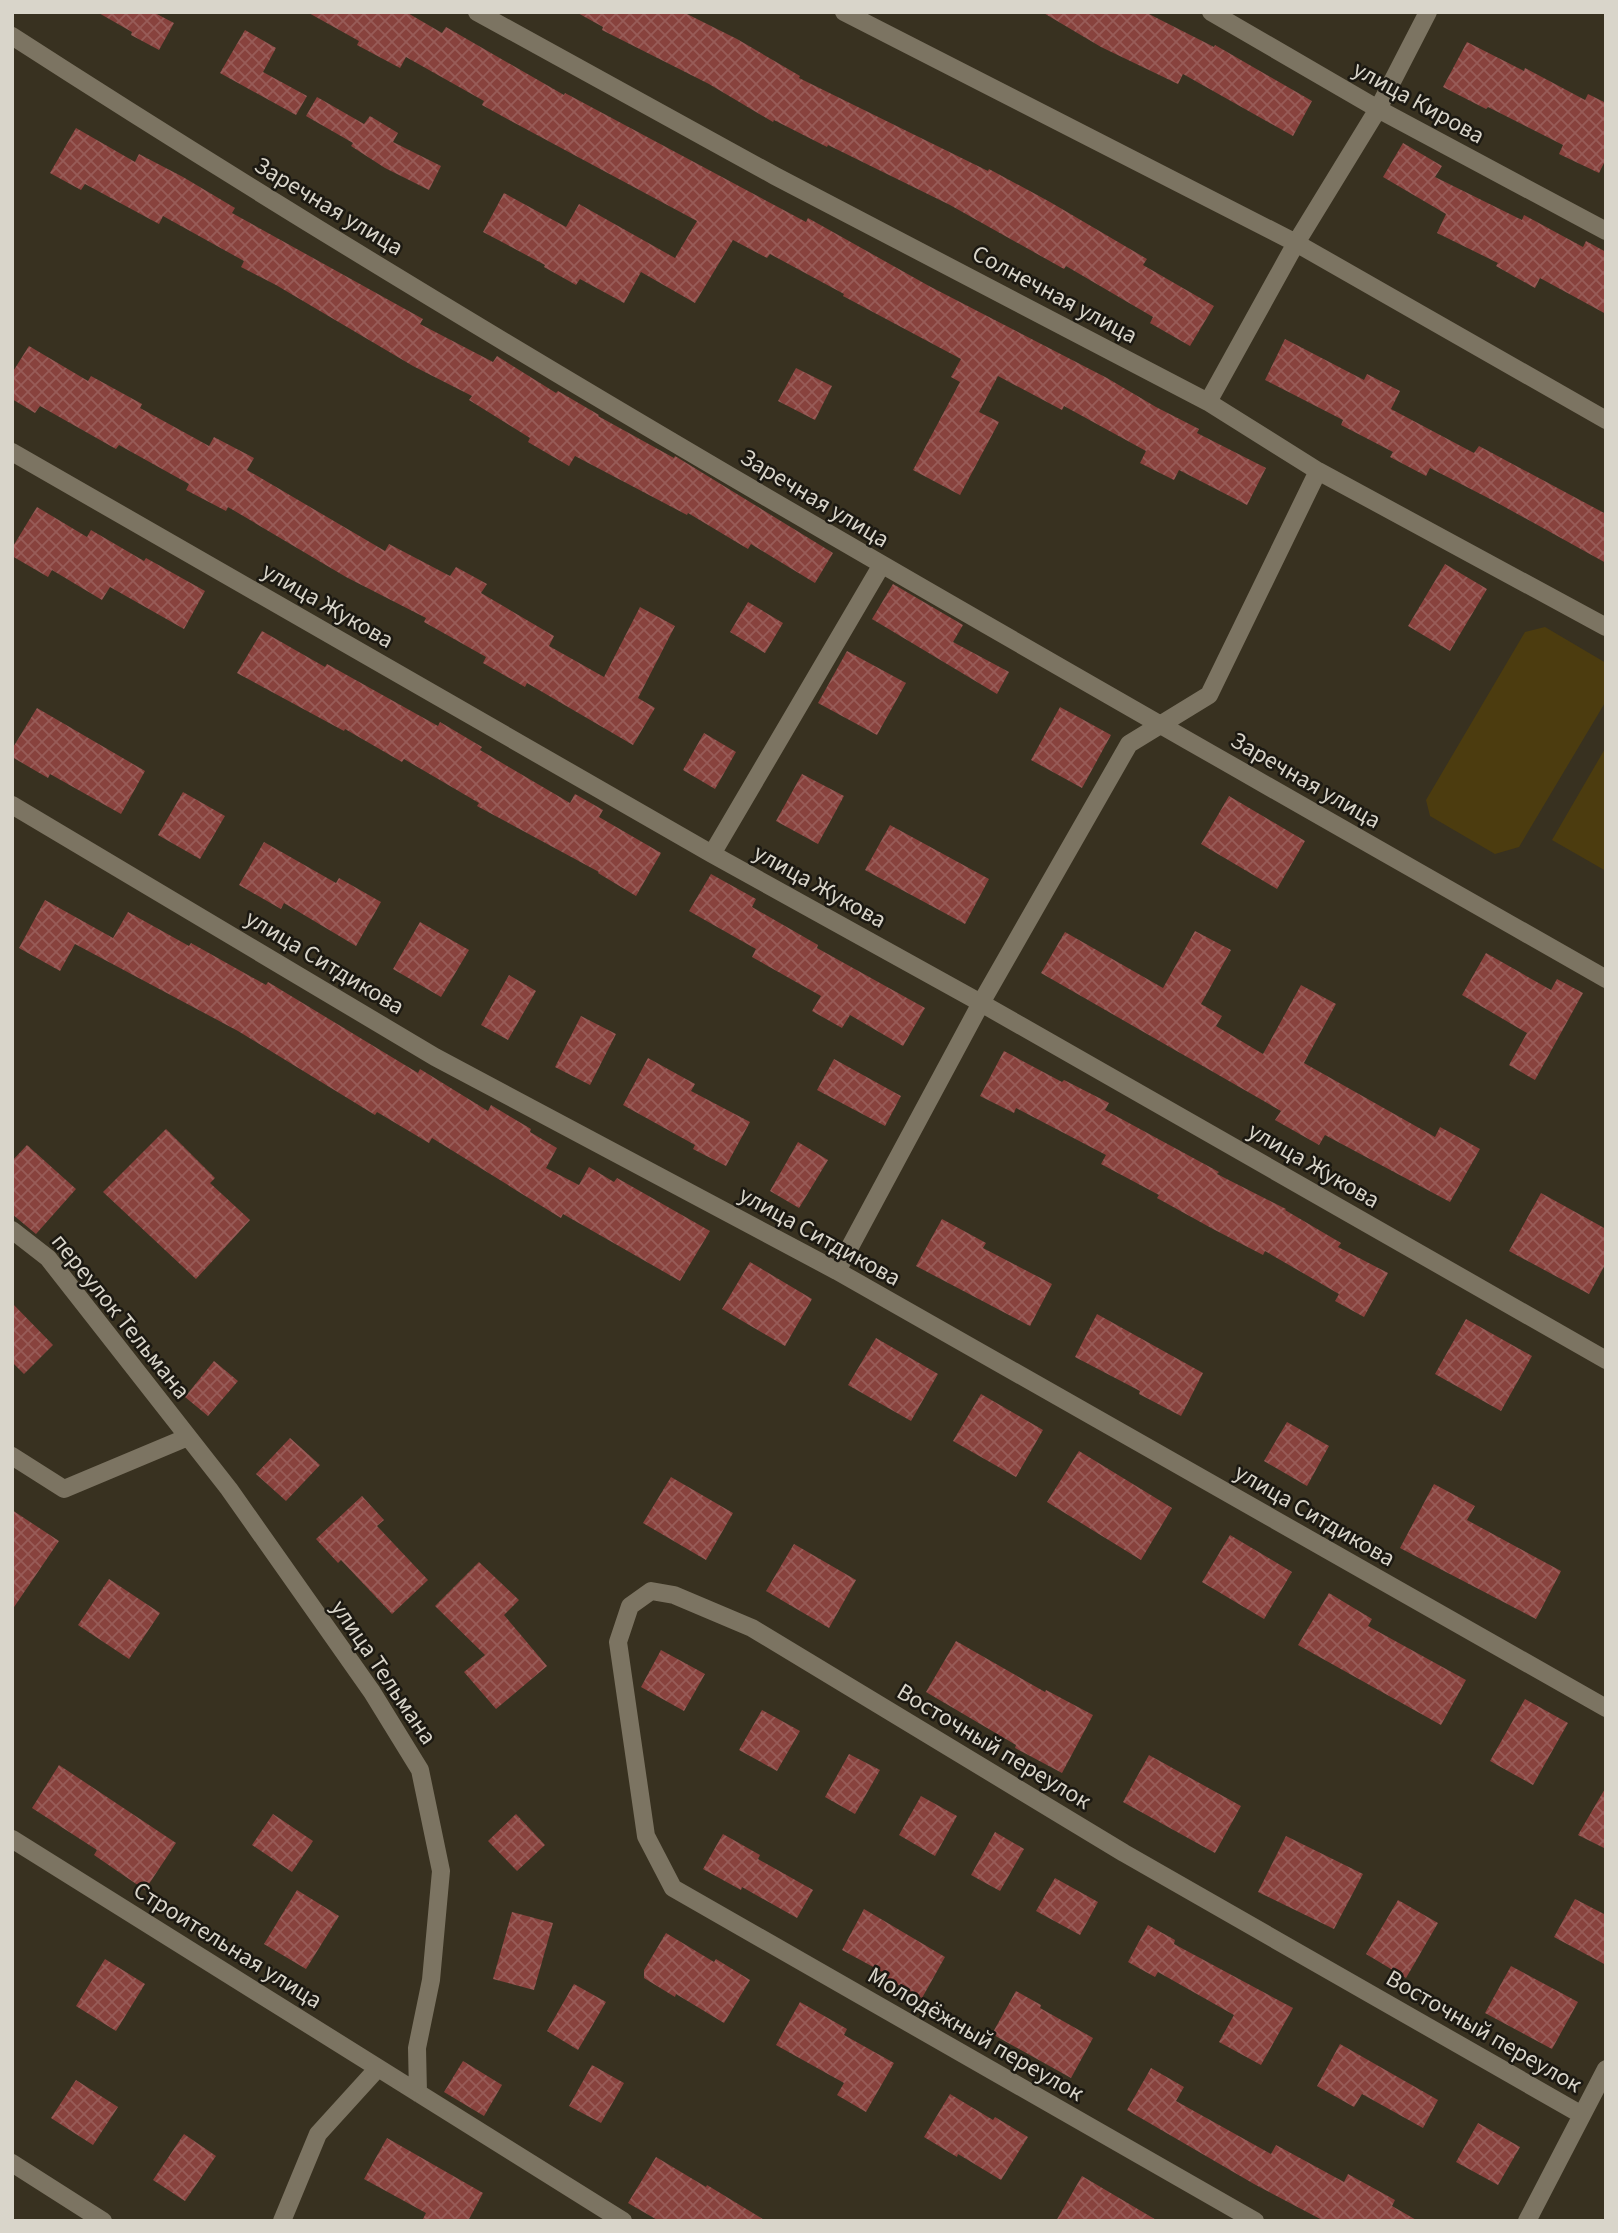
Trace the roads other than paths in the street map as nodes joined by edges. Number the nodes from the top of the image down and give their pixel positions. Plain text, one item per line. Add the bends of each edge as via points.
1 (477, 12) edge
2 (844, 12) edge
3 (1211, 12) edge
4 (1428, 12) edge
5 (12, 36) edge
6 (1378, 109) junction
7 (1606, 231) edge
8 (1296, 243) junction
9 (1208, 402) junction
10 (1606, 421) edge
11 (12, 452) edge
12 (1318, 471) junction
13 (881, 566) junction
14 (1606, 627) edge
15 (1159, 724) junction
16 (12, 805) edge
17 (712, 854) junction
18 (1606, 979) edge
19 (981, 1003) junction
20 (12, 1230) edge
21 (837, 1271) junction
22 (1606, 1360) edge
23 (188, 1437) junction
24 (12, 1456) edge
25 (1606, 1708) edge
26 (12, 1839) edge
27 (673, 1888) joint
28 (378, 2068) junction
29 (1606, 2069) edge
30 (418, 2093) junction
31 (1582, 2115) junction
32 (12, 2163) edge
33 (103, 2221) edge
34 (282, 2221) edge
35 (623, 2221) edge
36 (1255, 2221) edge
37 (1527, 2221) edge

1 - 9 street, Солнечная улица via 775,176
2 - 8 street
3 - 6 street, улица Кирова
4 - 6 street
5 - 13 street, Заречная улица via 198,156
6 - 7 street, улица Кирова
6 - 8 street
8 - 9 street
8 - 10 street
9 - 12 street, Солнечная улица
11 - 17 street, улица Жукова
12 - 14 street, Солнечная улица
12 - 15 street via 1209,695
13 - 15 street, Заречная улица
13 - 17 street
15 - 18 street, Заречная улица
15 - 19 street via 1129,744
16 - 21 street, улица Ситдикова via 435,1056
17 - 19 street, улица Жукова
19 - 21 street
19 - 22 street, улица Жукова
20 - 23 street, переулок Тельмана via 48,1258
21 - 25 street, улица Ситдикова
23 - 24 street via 64,1489
23 - 30 street, улица Тельмана via 372,1692 420,1770 441,1871 431,1980 417,2048
26 - 28 street, Строительная улица
27 - 31 street, Восточный переулок via 646,1836 618,1642 630,1606 651,1591 674,1595 752,1628 1124,1853
27 - 36 street, Молодёжный переулок
28 - 30 street, Строительная улица
28 - 34 street via 318,2134
29 - 31 street
30 - 35 street
31 - 37 street
32 - 33 street

